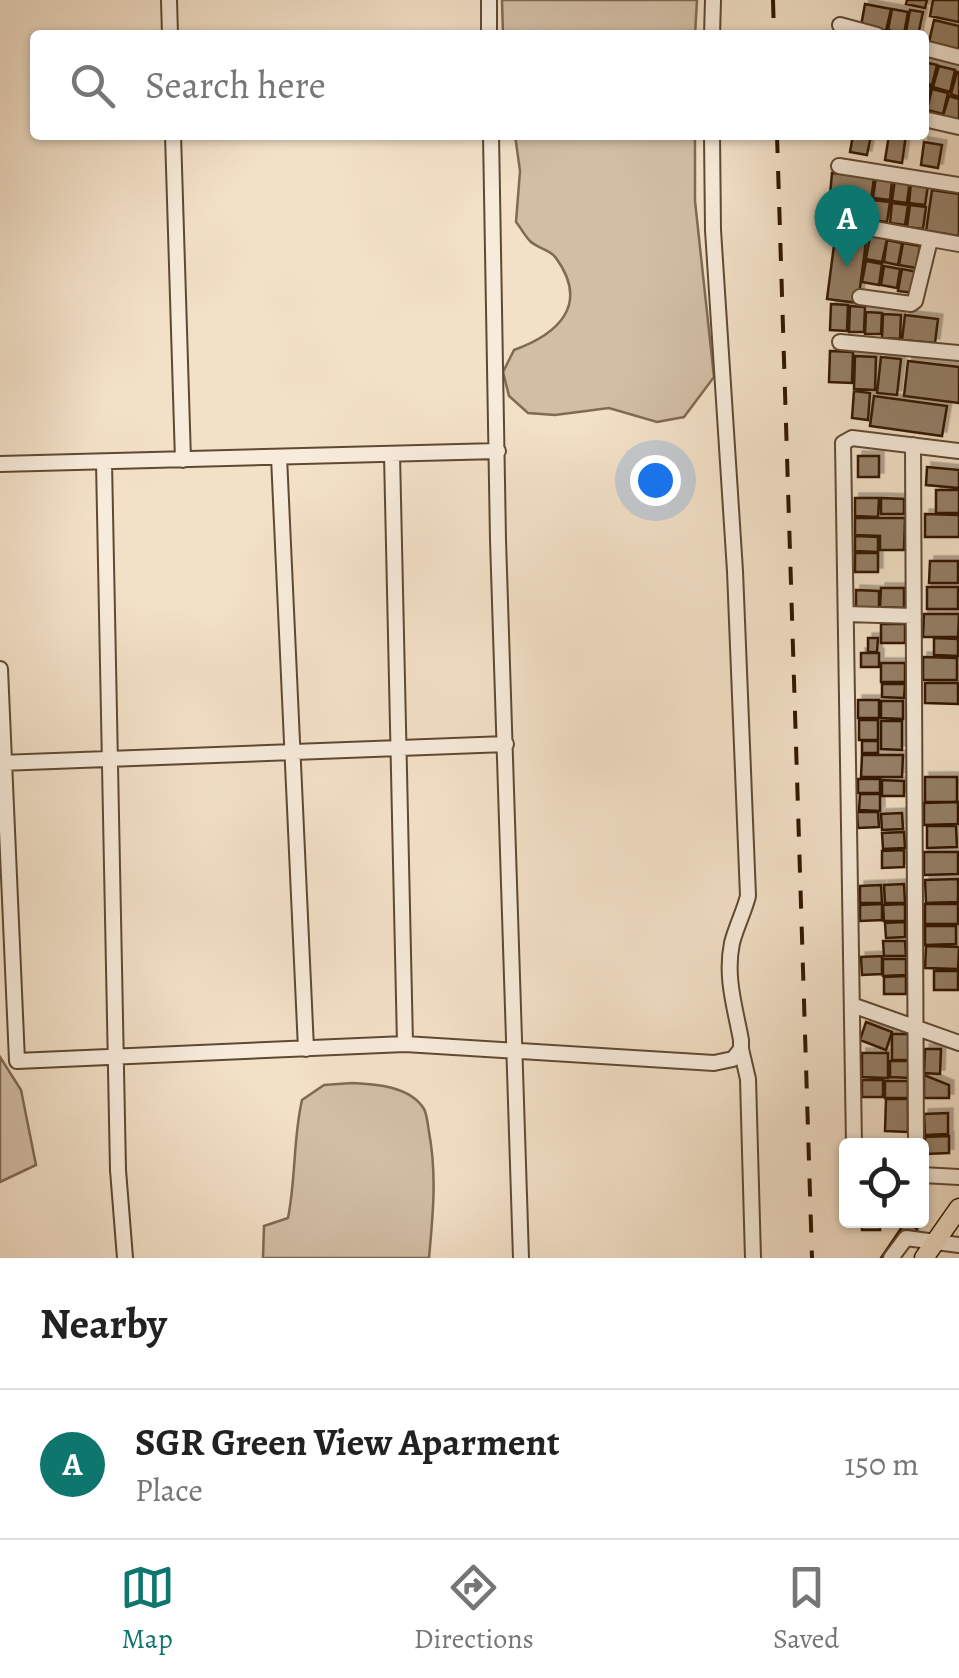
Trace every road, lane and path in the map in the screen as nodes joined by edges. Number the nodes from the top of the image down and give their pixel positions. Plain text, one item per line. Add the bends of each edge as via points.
1 (169, 0) edge
2 (488, 0) edge
3 (713, 0) edge
4 (840, 25) dead end
5 (170, 30) edge
6 (489, 30) edge
7 (712, 30) edge
8 (858, 30) edge
9 (929, 49) edge
10 (959, 57) edge
11 (929, 119) edge
12 (959, 127) edge
13 (173, 140) edge
14 (492, 140) edge
15 (712, 140) edge
16 (839, 166) dead end
17 (959, 184) edge
18 (841, 222) dead end
19 (930, 240) junction
20 (959, 244) edge
21 (860, 297) dead end
22 (840, 342) dead end
23 (959, 353) edge
24 (914, 446) junction
25 (498, 451) junction
26 (959, 451) edge
27 (392, 454) junction
28 (279, 457) junction
29 (183, 460) junction
30 (104, 462) junction
31 (0, 464) edge
32 (846, 614) junction
33 (914, 616) junction
34 (0, 669) edge
35 (506, 744) junction
36 (400, 747) junction
37 (290, 750) junction
38 (111, 759) junction
39 (2, 763) edge
40 (852, 1005) junction
41 (916, 1028) junction
42 (405, 1044) junction
43 (959, 1044) edge
44 (306, 1048) junction
45 (516, 1049) junction
46 (740, 1050) junction
47 (118, 1056) junction
48 (854, 1138) edge
49 (916, 1138) edge
50 (929, 1176) edge
51 (959, 1178) edge
52 (959, 1208) edge
53 (959, 1245) edge
54 (928, 1251) edge
55 (125, 1258) edge
56 (520, 1258) edge
57 (753, 1258) edge
58 (891, 1258) edge

1 - 5 street
2 - 6 street
3 - 7 street
4 - 8 street
9 - 10 street
11 - 12 street
13 - 29 street
14 - 25 street
15 - 46 street via 748,896 729,966
16 - 17 street
18 - 19 street
19 - 20 street
19 - 21 street via 915,301
22 - 23 street
24 - 26 street
24 - 32 street via 852,438 843,443
24 - 33 street
25 - 27 street
25 - 35 street
27 - 28 street
27 - 36 street
28 - 29 street
28 - 37 street
29 - 30 street
30 - 31 street
30 - 38 street
32 - 33 street
32 - 40 street
33 - 41 street
34 - 39 street
35 - 36 street
35 - 45 street
36 - 37 street
36 - 42 street
37 - 38 street
37 - 44 street
38 - 39 street
38 - 47 street
39 - 47 street via 17,1061
40 - 41 street
40 - 48 street
41 - 43 street
41 - 49 street
42 - 44 street
42 - 45 street
44 - 47 street
45 - 46 street via 714,1064
45 - 56 street
46 - 57 street via 748,1080
47 - 55 street
50 - 51 street
52 - 54 main road
53 - 54 street
54 - 58 street via 906,1238

